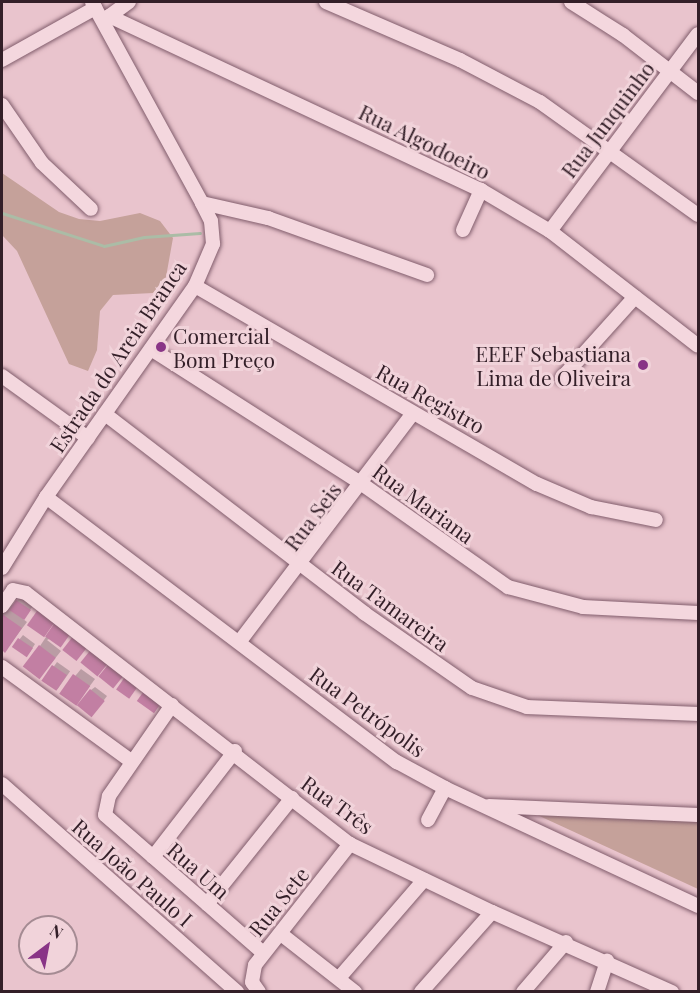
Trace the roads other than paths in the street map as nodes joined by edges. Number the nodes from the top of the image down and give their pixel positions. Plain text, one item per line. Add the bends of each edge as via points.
1 (129, 2) edge
2 (326, 2) edge
3 (571, 2) edge
4 (94, 5) edge
5 (106, 18) junction
6 (699, 34) edge
7 (2, 60) edge
8 (669, 72) junction
9 (699, 93) edge
10 (2, 105) edge
11 (610, 149) junction
12 (481, 190) junction
13 (202, 203) junction
14 (91, 208) dead end
15 (699, 215) edge
16 (463, 230) dead end
17 (550, 231) junction
18 (427, 275) dead end
19 (195, 286) junction
20 (634, 297) junction
21 (699, 346) edge
22 (151, 349) junction
23 (2, 376) edge
24 (562, 378) dead end
25 (413, 413) junction
26 (105, 414) junction
27 (88, 438) junction
28 (362, 484) junction
29 (46, 496) junction
30 (656, 520) dead end
31 (302, 564) junction
32 (2, 568) edge
33 (2, 606) edge
34 (699, 613) edge
35 (240, 640) junction
36 (2, 667) edge
37 (172, 705) junction
38 (699, 714) edge
39 (235, 751) junction
40 (130, 761) junction
41 (2, 784) edge
42 (445, 788) junction
43 (292, 798) junction
44 (481, 805) junction
45 (699, 815) edge
46 (428, 820) dead end
47 (351, 843) junction
48 (153, 857) junction
49 (424, 880) junction
50 (207, 904) junction
51 (699, 906) edge
52 (492, 912) junction
53 (281, 934) junction
54 (566, 942) junction
55 (263, 953) junction
56 (608, 961) junction
57 (339, 978) junction
58 (257, 990) edge
59 (237, 992) edge
60 (356, 992) edge
61 (421, 992) edge
62 (523, 992) edge
63 (597, 992) edge
64 (672, 992) edge

1 - 5 street
2 - 11 street via 515,88
3 - 8 street
4 - 5 street, Estrada do Areia Branca
4 - 7 street
5 - 12 street, Rua Algodoeiro
5 - 13 street, Estrada do Areia Branca
6 - 8 street, Rua Junquinho
8 - 9 street
8 - 11 street, Rua Junquinho
10 - 14 street via 42,163
11 - 15 street
11 - 17 street, Rua Junquinho
12 - 16 street
12 - 17 street, Rua Algodoeiro
13 - 18 street via 268,218
13 - 19 street, Estrada do Areia Branca via 211,221 213,244
17 - 20 street, Rua Algodoeiro
19 - 22 street, Estrada do Areia Branca
19 - 25 street, Rua Registro
20 - 21 street, Rua Algodoeiro
20 - 24 street
22 - 26 street, Estrada do Areia Branca
22 - 28 street, Rua Mariana
23 - 27 street
25 - 28 street, Rua Seis
25 - 30 street, Rua Registro via 574,501
26 - 27 street, Estrada do Areia Branca
26 - 31 street, Rua Tamareira
27 - 29 street, Estrada do Areia Branca
28 - 31 street, Rua Seis
28 - 34 street, Rua Mariana via 477,568 524,594 583,607
29 - 32 street, Estrada do Areia Branca
29 - 35 street, Rua Petrópolis
31 - 35 street, Rua Seis
31 - 38 street, Rua Tamareira via 412,649 496,699 527,706
33 - 37 street, Rua Três via 15,590 26,593
35 - 42 street, Rua Petrópolis via 373,746
36 - 40 street
37 - 39 street, Rua Três
37 - 40 street
39 - 43 street, Rua Três
39 - 48 street
40 - 48 street, Rua Um via 104,805 107,819
41 - 59 street, Rua João Paulo I
42 - 44 street, Rua Petrópolis
42 - 46 street
43 - 47 street, Rua Três
43 - 50 street
44 - 45 street
44 - 51 street, Rua Petrópolis
47 - 49 street, Rua Três
47 - 53 street, Rua Sete
48 - 50 street, Rua Um
49 - 52 street, Rua Três
49 - 57 street
50 - 55 street, Rua Um
52 - 54 street, Rua Três
52 - 61 street
53 - 55 street, Rua Sete
53 - 57 street
54 - 56 street, Rua Três
54 - 62 street
55 - 58 street, Rua Sete via 252,972
56 - 63 street
56 - 64 street, Rua Três
57 - 60 street

